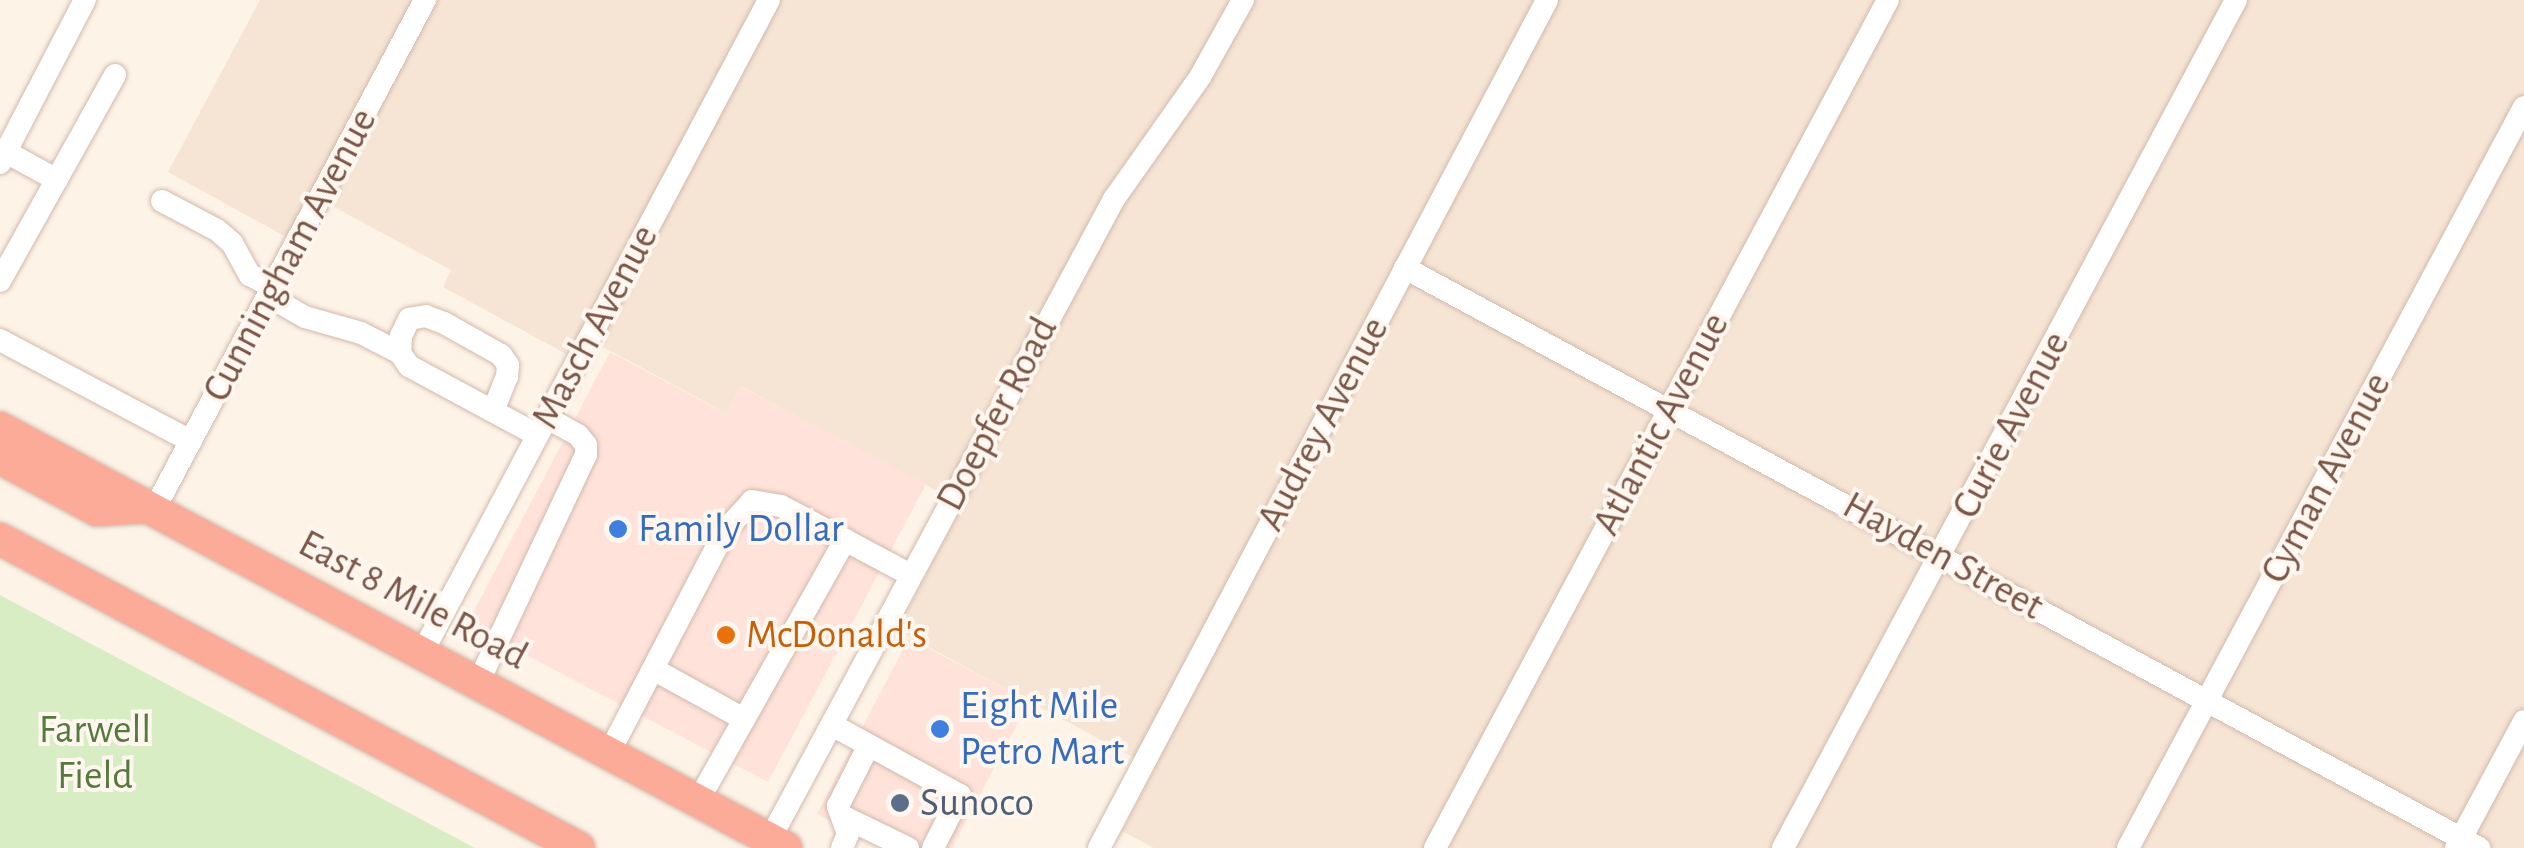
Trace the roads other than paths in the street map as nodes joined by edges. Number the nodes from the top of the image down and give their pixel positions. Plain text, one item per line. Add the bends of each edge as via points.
1 (86, 0) edge
2 (425, 0) edge
3 (769, 0) edge
4 (1243, 0) edge
5 (1547, 0) edge
6 (1888, 0) edge
7 (2236, 0) edge
8 (115, 76) dead end
9 (2524, 107) edge
10 (3, 158) edge
11 (57, 180) junction
12 (162, 201) dead end
13 (1406, 268) junction
14 (0, 281) edge
15 (270, 292) junction
16 (0, 340) edge
17 (400, 353) junction
18 (1668, 409) junction
19 (492, 411) junction
20 (542, 427) junction
21 (0, 428) edge
22 (191, 441) junction
23 (0, 458) edge
24 (151, 508) junction
25 (0, 538) edge
26 (845, 540) junction
27 (1943, 555) junction
28 (911, 575) junction
29 (422, 654) junction
30 (653, 669) junction
31 (478, 683) junction
32 (2206, 702) junction
33 (744, 720) junction
34 (2524, 721) edge
35 (832, 725) junction
36 (869, 746) junction
37 (608, 753) junction
38 (698, 801) junction
39 (846, 818) junction
40 (778, 844) edge
41 (2465, 845) edge
42 (579, 848) edge
43 (842, 848) edge
44 (908, 848) edge
45 (933, 848) edge
46 (1098, 848) edge
47 (1434, 848) edge
48 (1783, 848) edge
49 (2128, 848) edge

1 - 10 street
2 - 15 street, Cunningham Avenue
3 - 20 street, Masch Avenue
4 - 28 street, Doepfer Road via 1200,77 1114,198
5 - 13 street, Audrey Avenue
6 - 18 street, Atlantic Avenue
7 - 27 street, Curie Avenue
8 - 11 street
9 - 32 street, Cyman Avenue
10 - 11 street
11 - 14 street
12 - 15 street via 217,230
13 - 18 street, Hayden Street
13 - 46 street, Audrey Avenue
15 - 17 street via 305,317 362,333
15 - 22 street, Cunningham Avenue
16 - 22 street
17 - 19 street via 409,366
17 - 19 street via 409,319 426,316 500,355 507,377
18 - 27 street, Hayden Street
18 - 47 street, Atlantic Avenue
19 - 20 street
20 - 29 street, Masch Avenue
20 - 31 street via 586,445 583,468
21 - 24 highway, East 8 Mile Road
22 - 24 street, Cunningham Avenue
23 - 24 highway via 97,510
24 - 29 highway, East 8 Mile Road
25 - 42 highway
26 - 28 street
26 - 30 street via 781,506 752,501 725,531
26 - 33 street
27 - 32 street, Hayden Street
27 - 48 street, Curie Avenue
28 - 35 street, Doepfer Road
29 - 31 highway, East 8 Mile Road
30 - 33 street
30 - 37 street
31 - 37 highway, East 8 Mile Road
32 - 41 street, Hayden Street
32 - 49 street, Cyman Avenue
33 - 38 street
34 - 41 street
35 - 36 street
35 - 40 street, Doepfer Road
36 - 39 street via 838,806
36 - 45 street via 960,795
37 - 38 highway, East 8 Mile Road
38 - 40 highway, East 8 Mile Road
39 - 43 street
39 - 44 street

